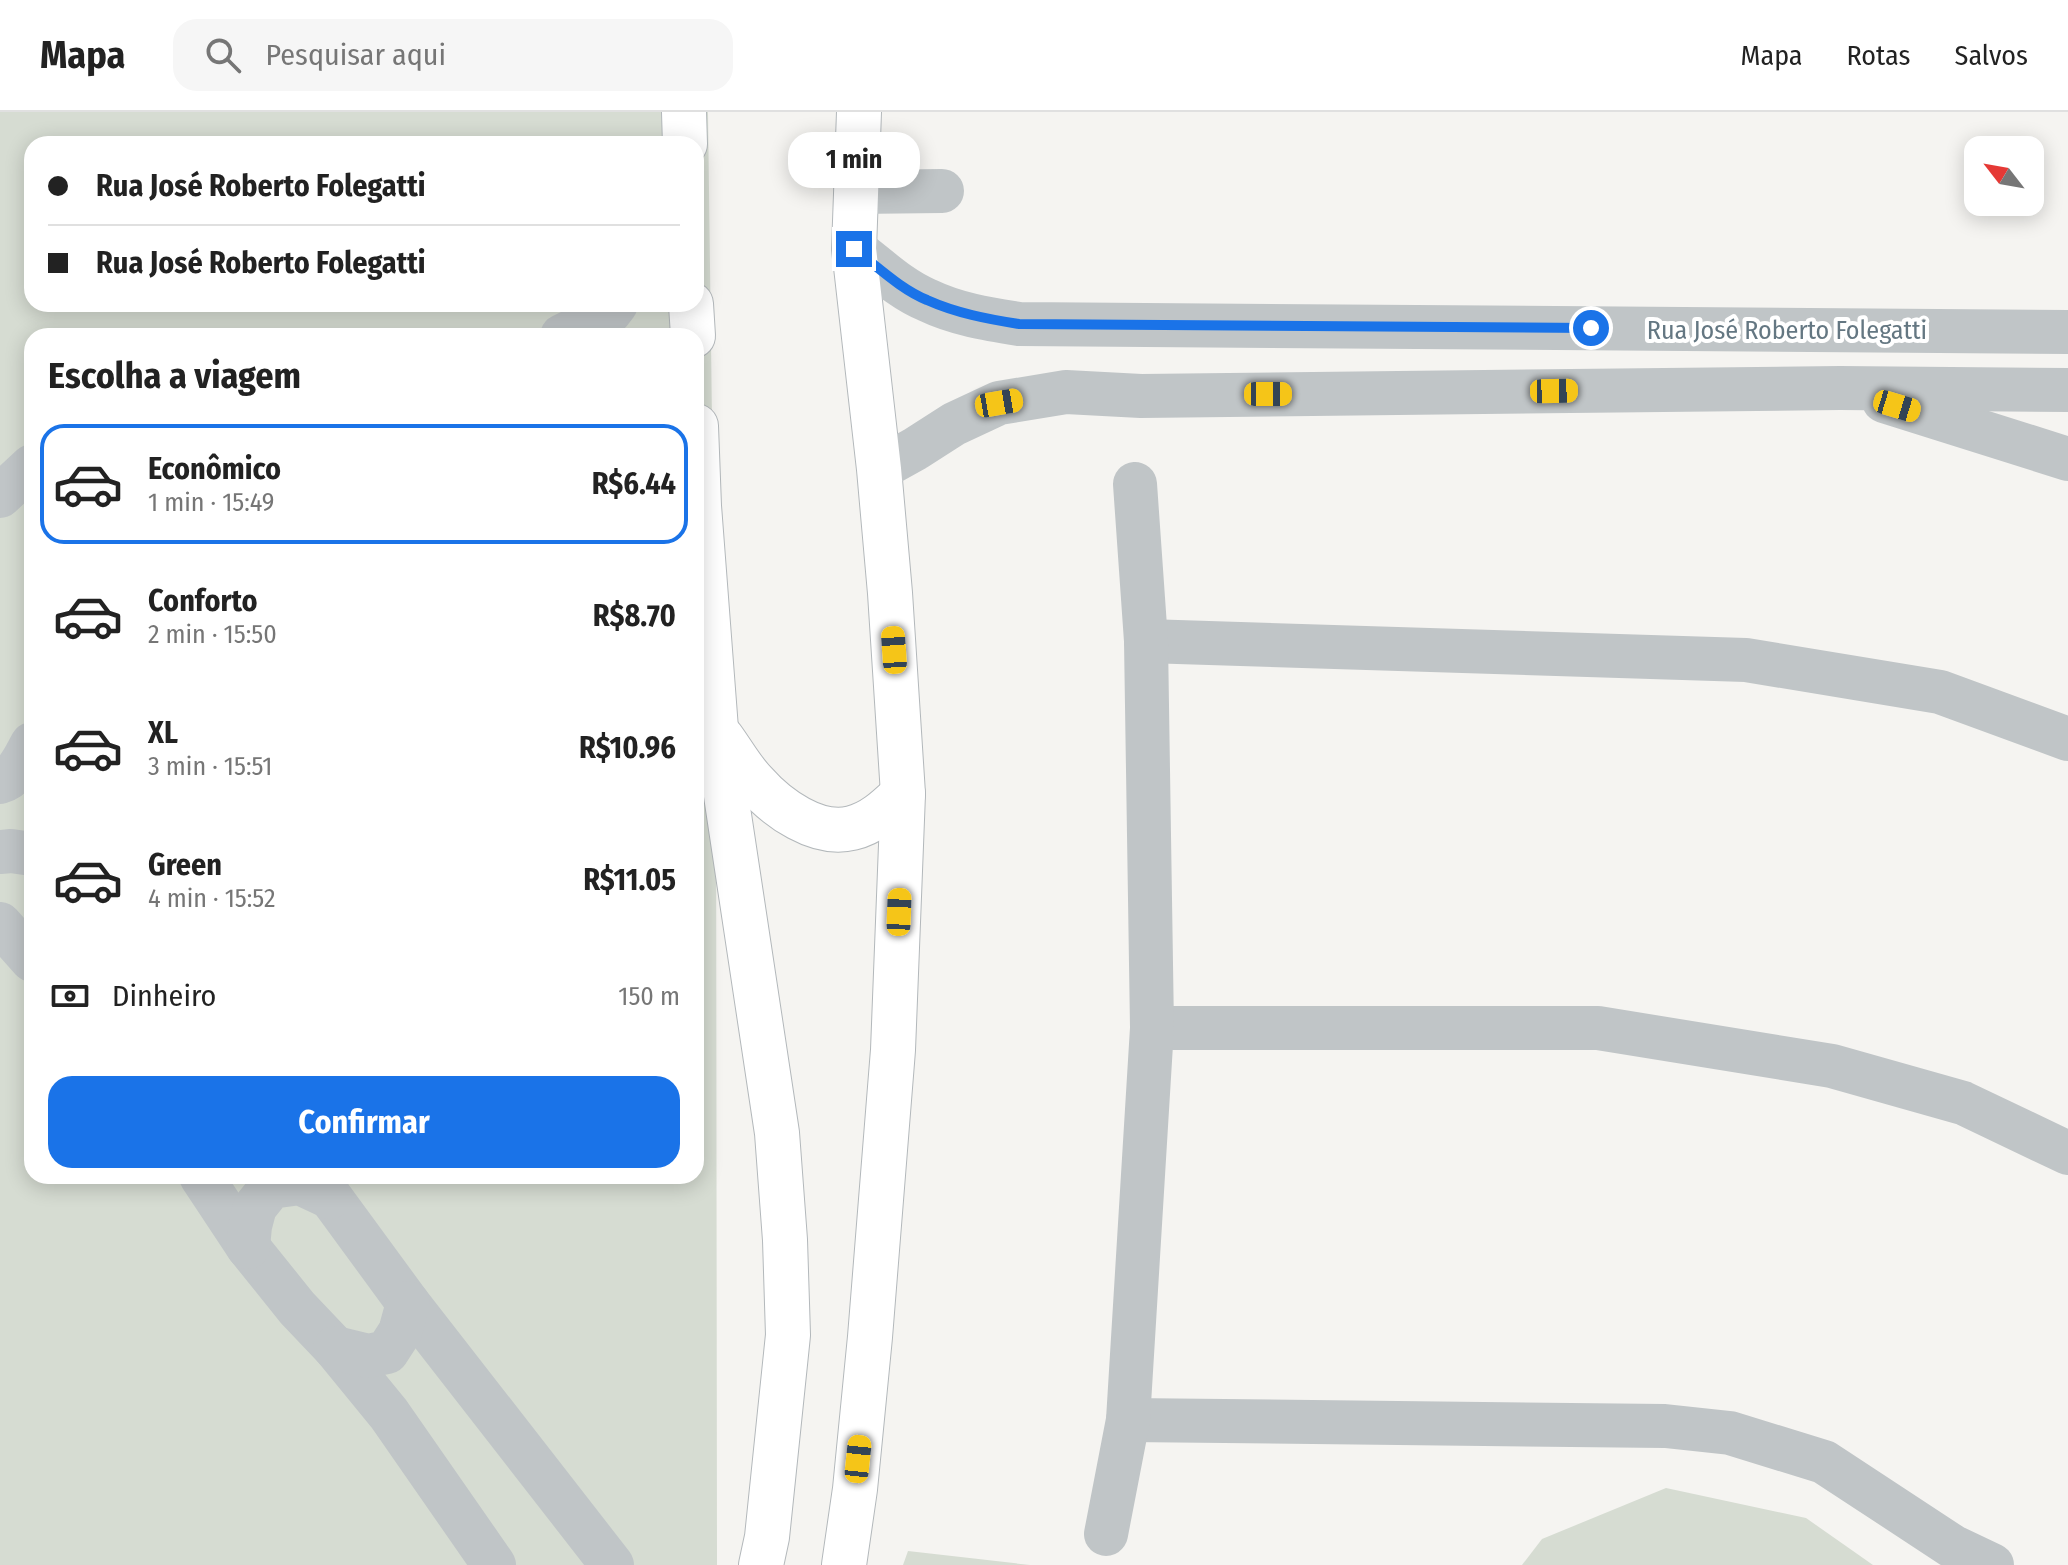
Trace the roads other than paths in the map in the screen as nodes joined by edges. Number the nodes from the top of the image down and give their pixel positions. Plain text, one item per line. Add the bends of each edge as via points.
1 (684, 112) edge
2 (859, 112) edge
3 (685, 136) edge
4 (942, 191) dead end
5 (856, 192) junction
6 (854, 249) junction
7 (610, 312) edge
8 (578, 328) edge
9 (2068, 332) edge
10 (1840, 388) junction
11 (2068, 390) edge
12 (2068, 459) edge
13 (879, 469) junction
14 (24, 474) edge
15 (1135, 484) dead end
16 (0, 496) edge
17 (704, 593) edge
18 (1146, 641) junction
19 (716, 729) junction
20 (2068, 739) edge
21 (24, 758) edge
22 (0, 782) edge
23 (903, 794) junction
24 (0, 852) edge
25 (24, 853) edge
26 (0, 924) edge
27 (24, 951) edge
28 (1152, 1028) junction
29 (2068, 1153) edge
30 (206, 1184) edge
31 (293, 1184) edge
32 (323, 1187) edge
33 (248, 1247) junction
34 (408, 1303) junction
35 (335, 1348) junction
36 (1128, 1420) junction
37 (1106, 1534) dead end
38 (494, 1565) edge
39 (612, 1565) edge
40 (761, 1565) edge
41 (844, 1565) edge
42 (1992, 1565) edge

1 - 3 main road
2 - 5 main road
4 - 5 street
5 - 6 main road
6 - 9 street, Rua José Roberto Folegatti via 924,300 963,314 1019,324
6 - 13 main road
7 - 8 street
10 - 11 street
10 - 12 street
10 - 13 street via 1141,396 1066,392 999,403
13 - 23 main road
14 - 16 street
15 - 18 street
17 - 19 main road
18 - 20 street via 1746,660 1940,692
18 - 28 street
19 - 23 main road via 755,784 790,814 820,828 851,828 879,816
19 - 40 main road via 777,1133 785,1240 788,1335
21 - 22 street via 9,779
23 - 41 main road via 893,1050 867,1367
24 - 25 street
26 - 27 street
28 - 29 street via 1598,1028 1832,1066 1963,1103
28 - 36 street
30 - 33 street
31 - 33 street via 271,1187 255,1207
32 - 34 street
33 - 35 street
34 - 35 street via 400,1332 387,1352 368,1356
34 - 39 street
35 - 38 street via 389,1414
36 - 37 street
36 - 42 street via 1665,1426 1730,1433 1824,1462 1952,1546

